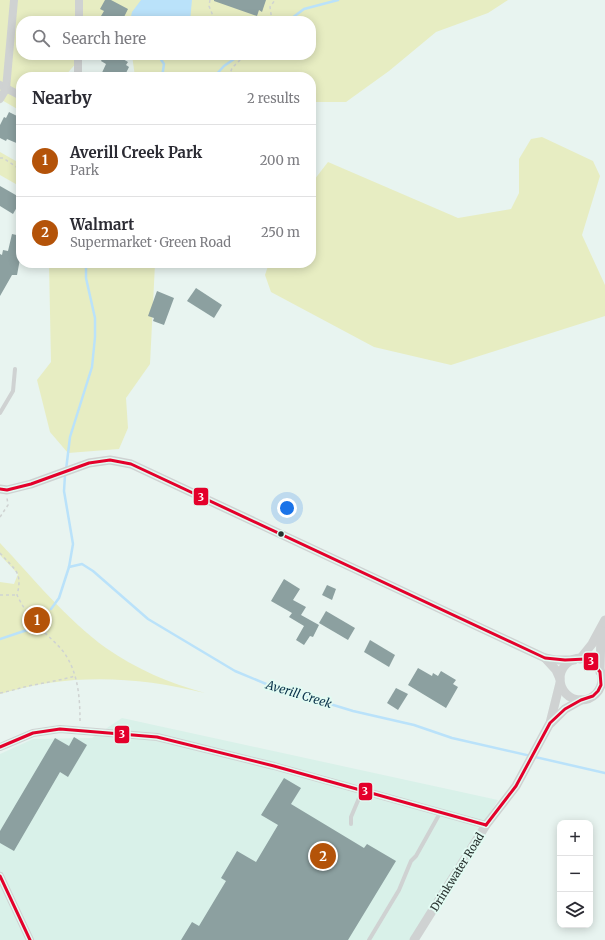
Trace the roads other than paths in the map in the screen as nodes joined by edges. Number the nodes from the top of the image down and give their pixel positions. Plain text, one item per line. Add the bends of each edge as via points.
1 (14, 0) edge
2 (79, 0) edge
3 (79, 16) edge
4 (78, 60) edge
5 (78, 72) edge
6 (3, 87) edge
7 (16, 94) edge
8 (0, 99) edge
9 (15, 369) dead end
10 (0, 413) edge
11 (4, 490) edge
12 (605, 620) edge
13 (601, 630) junction
14 (545, 658) junction
15 (577, 659) junction
16 (600, 672) junction
17 (560, 681) junction
18 (581, 700) junction
19 (550, 724) junction
20 (0, 747) edge
21 (362, 791) junction
22 (440, 813) junction
23 (350, 824) dead end
24 (486, 826) junction
25 (1, 882) edge
26 (30, 940) edge
27 (369, 940) edge
28 (414, 940) edge

1 - 6 street
2 - 3 street
4 - 5 street
6 - 7 street
6 - 8 street
9 - 10 lane via 13,391
11 - 14 street via 31,484 89,464 110,460 131,464
12 - 13 street
13 - 15 street
13 - 16 street
14 - 15 street
14 - 17 street
15 - 16 street via 592,662
15 - 17 street via 564,667
16 - 18 street via 601,685 598,691 588,699
17 - 18 street via 568,695
17 - 19 street, Drinkwater Road
18 - 19 street, Drinkwater Road via 565,709
19 - 24 street, Drinkwater Road via 516,786
20 - 21 street via 33,733 60,729 157,737
21 - 22 street
21 - 23 lane
22 - 24 street
22 - 27 lane
24 - 28 street, Drinkwater Road
25 - 26 street

